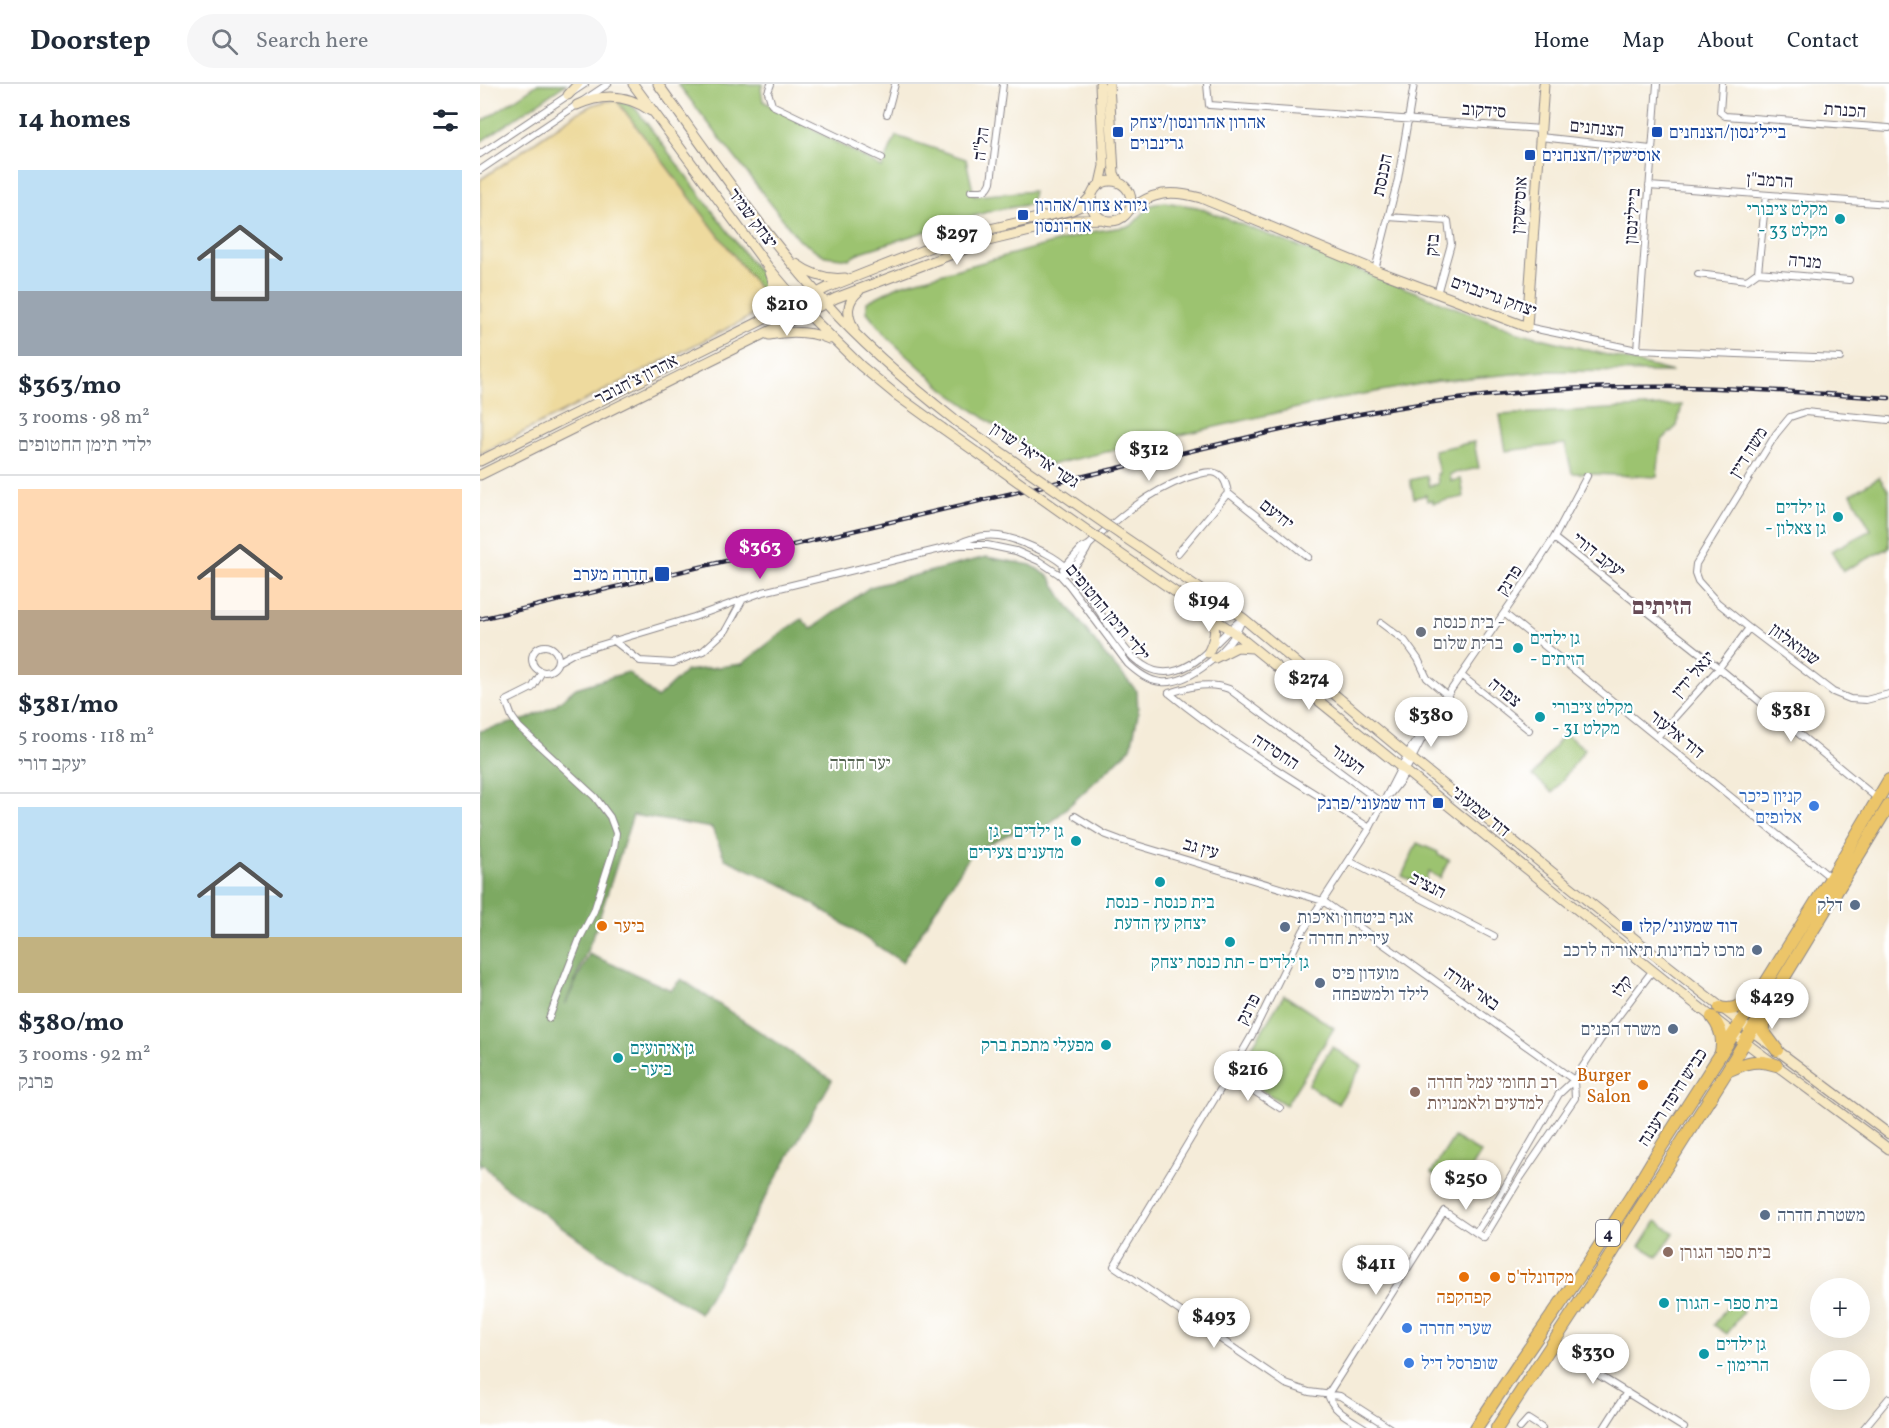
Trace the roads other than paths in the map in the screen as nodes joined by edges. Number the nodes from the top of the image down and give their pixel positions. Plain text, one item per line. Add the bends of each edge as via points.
1 (578, 84) edge
2 (585, 84) edge
3 (608, 84) edge
4 (633, 84) edge
5 (658, 84) edge
6 (771, 84) edge
7 (896, 84) edge
8 (1004, 84) edge
9 (1100, 84) edge
10 (1109, 84) edge
11 (1207, 84) edge
12 (1414, 84) edge
13 (1544, 84) edge
14 (1657, 84) edge
15 (1722, 84) edge
16 (568, 95) junction
17 (577, 105) junction
18 (887, 114) dead end
19 (658, 117) junction
20 (1408, 120) junction
21 (1889, 128) edge
22 (1540, 133) junction
23 (1651, 149) junction
24 (480, 154) edge
25 (882, 158) dead end
26 (480, 170) edge
27 (1118, 182) junction
28 (1100, 184) junction
29 (1649, 186) junction
30 (971, 191) dead end
31 (1128, 191) junction
32 (1092, 195) junction
33 (1154, 195) junction
34 (1766, 195) junction
35 (1889, 204) edge
36 (1128, 211) junction
37 (1388, 217) junction
38 (1103, 219) junction
39 (786, 256) junction
40 (768, 267) junction
41 (1374, 270) junction
42 (1758, 272) junction
43 (865, 274) junction
44 (1698, 274) dead end
45 (1849, 280) dead end
46 (865, 286) junction
47 (817, 293) junction
48 (1437, 294) junction
49 (798, 302) junction
50 (826, 303) junction
51 (806, 312) junction
52 (757, 323) junction
53 (1527, 327) junction
54 (858, 336) junction
55 (755, 338) junction
56 (835, 343) junction
57 (1637, 350) junction
58 (1840, 358) dead end
59 (1889, 420) edge
60 (956, 421) joint
61 (942, 428) joint
62 (480, 461) edge
63 (480, 475) edge
64 (1587, 476) dead end
65 (1228, 494) junction
66 (1554, 538) junction
67 (957, 545) junction
68 (1178, 553) dead end
69 (1308, 557) dead end
70 (1067, 569) junction
71 (1060, 575) junction
72 (1706, 591) joint
73 (743, 599) junction
74 (1209, 614) junction
75 (1505, 614) junction
76 (1243, 618) junction
77 (1381, 623) dead end
78 (1749, 628) junction
79 (1232, 631) junction
80 (613, 640) junction
81 (1256, 650) junction
82 (556, 652) junction
83 (574, 653) junction
84 (1211, 655) junction
85 (558, 662) junction
86 (1719, 668) junction
87 (542, 672) junction
88 (1462, 676) junction
89 (1169, 693) joint
90 (1889, 694) edge
91 (1448, 696) junction
92 (1529, 730) dead end
93 (1657, 737) junction
94 (1409, 758) junction
95 (1403, 769) junction
96 (1889, 780) edge
97 (1883, 802) edge
98 (1383, 804) junction
99 (1075, 816) dead end
100 (1370, 828) junction
101 (1349, 861) junction
102 (1831, 878) junction
103 (1323, 900) junction
104 (1494, 936) dead end
105 (1776, 966) junction
106 (1653, 970) junction
107 (1716, 1012) junction
108 (1763, 1013) junction
109 (549, 1018) dead end
110 (1737, 1029) junction
111 (1749, 1037) junction
112 (1777, 1050) junction
113 (1721, 1055) junction
114 (1776, 1065) junction
115 (1727, 1071) junction
116 (1229, 1075) junction
117 (1574, 1080) junction
118 (1280, 1108) dead end
119 (1889, 1134) edge
120 (1889, 1149) edge
121 (1476, 1232) junction
122 (1571, 1358) dead end
123 (1627, 1392) junction
124 (1328, 1394) junction
125 (1889, 1398) edge
126 (1365, 1428) edge
127 (1390, 1428) edge
128 (1476, 1428) edge
129 (1497, 1428) edge
130 (1520, 1428) edge
131 (1542, 1428) edge
132 (1604, 1428) edge
133 (1684, 1428) edge
134 (1864, 1428) edge

1 - 16 main road
2 - 16 street
3 - 17 street
4 - 19 main road, יצחק שמיר
5 - 39 main road, יצחק שמיר
6 - 25 street via 768,92 772,105
7 - 18 street
8 - 30 street, הל"ה via 991,182 984,191
9 - 28 main road via 1104,166
10 - 27 main road via 1114,173
11 - 20 street, סידקוב via 1209,105
12 - 20 street, הכנסת
13 - 22 main road, אוסישקין
14 - 23 street, ביילינסון
15 - 21 street, הכנרת via 1720,112 1725,116
16 - 24 street
17 - 19 main road via 603,97 623,97
17 - 26 street
19 - 40 main road, יצחק שמיר
20 - 22 street, סידקוב
20 - 37 street, הכנסת
22 - 23 street, הצנחנים
22 - 53 main road, אוסישקין
23 - 29 street, ביילינסון
27 - 28 main road
27 - 31 main road
28 - 32 main road
29 - 34 street, הרמב"ן
29 - 57 street, ביילינסון
31 - 33 main road, יצחק גרינבוים
31 - 36 main road
32 - 38 main road via 1094,211
32 - 43 main road via 1072,210 973,233
33 - 36 main road, יצחק גרינבוים
33 - 41 main road, יצחק גרינבוים via 1201,198
34 - 35 street, הרמב"ן
34 - 42 street
36 - 38 main road via 1117,220
37 - 41 street, הכנסת
37 - 48 street, בזק via 1448,222 1451,244
38 - 46 main road, אהרון צ'חנובר via 1076,220 984,242
39 - 43 main road via 810,273 828,278
39 - 47 main road, יצחק שמיר
40 - 49 main road, יצחק שמיר
40 - 52 main road via 775,296
41 - 48 main road, יצחק גרינבוים
42 - 44 street, מנרה via 1747,280
42 - 45 street, מנרה
43 - 47 main road, אהרון צ'חנובר
46 - 50 main road, אהרון צ'חנובר
46 - 54 main road via 848,306 850,322
47 - 49 main road, אהרון צ'חנובר
47 - 50 main road, יצחק שמיר
48 - 53 main road, יצחק גרינבוים
49 - 51 main road, יצחק שמיר
49 - 52 main road, אהרון צ'חנובר
50 - 51 main road, אהרון צ'חנובר
50 - 54 main road, יצחק שמיר
51 - 55 main road, אהרון צ'חנובר
51 - 56 main road, יצחק שמיר
52 - 62 main road, אהרון צ'חנובר
53 - 57 street, יצחק גרינבוים
54 - 60 main road, יצחק שמיר
55 - 56 main road via 796,332 816,334
55 - 63 main road, אהרון צ'חנובר
56 - 61 main road, יצחק שמיר
57 - 58 street, יצחק גרינבוים
59 - 72 street, משה דיין via 1804,412 1790,417 1696,564 1695,573
60 - 76 main road, גשר אריאל שרון, bridge
61 - 74 main road, גשר אריאל שרון, bridge
64 - 66 street, פרנק
65 - 68 street
65 - 69 street, יחיעם
65 - 70 street, יחיעם via 1221,477 1212,471 1165,486 1134,506
66 - 75 street, פרנק
66 - 86 street, יעקב דורי
67 - 70 street, ילדי תימן החטופים via 972,537 1017,540
67 - 71 street, ילדי תימן החטופים via 1016,550
67 - 73 street, ילדי תימן החטופים
70 - 71 street
70 - 84 street, ילדי תימן החטופים via 1127,652 1143,666 1157,672 1178,670
71 - 84 street, ילדי תימן החטופים via 1138,673 1160,682 1174,681 1198,670
72 - 78 street, שמואלזון
73 - 80 street, ילדי תימן החטופים
73 - 80 street via 726,630 711,644 673,663 640,661
74 - 79 main road, דוד שמעוני
74 - 84 main road via 1214,624
75 - 88 street, פרנק
75 - 93 street, דוד אלעזר
76 - 79 street, ילדי תימן החטופים
76 - 94 main road, דוד שמעוני
77 - 91 street via 1405,641 1427,678
78 - 86 street, יגאל ידין
78 - 90 street, שמואלזון via 1842,696 1866,700
79 - 81 main road, דוד שמעוני
79 - 84 street, ילדי תימן החטופים
80 - 83 street, ילדי תימן החטופים
81 - 84 main road via 1238,647
81 - 95 main road, דוד שמעוני
82 - 83 street, ילדי תימן החטופים
82 - 85 street
82 - 87 street via 547,646 535,651 533,663
83 - 85 street, ילדי תימן החטופים
85 - 87 street via 554,669
86 - 93 street, יגאל ידין
86 - 97 street, יעקב דורי
87 - 109 street via 532,688 506,701 512,717 595,797 616,833 594,911
88 - 91 street, פרנק
88 - 92 street, צפרה
89 - 98 street, העגור via 1203,685 1229,689
89 - 100 street, החסידה via 1271,766
91 - 94 street, פרנק
93 - 102 street, דוד אלעזר
94 - 95 street, פרנק
94 - 107 main road, דוד שמעוני
95 - 98 street, פרנק
95 - 106 main road, דוד שמעוני
96 - 97 highway, כביש חיפה רעננה / 4
97 - 102 highway, כביש חיפה רעננה / 4
97 - 108 highway, כביש חיפה רעננה / 4
98 - 100 street, פרנק
99 - 103 street, עין גב via 1120,840
100 - 101 street, פרנק
101 - 103 street, פרנק
101 - 104 street, הנציב
102 - 105 highway, כביש חיפה רעננה / 4
103 - 116 street, פרנק
103 - 117 street, באר אורה
105 - 107 highway via 1769,968 1743,1004
105 - 110 highway, כביש חיפה רעננה / 4
106 - 107 main road, דוד שמעוני
106 - 117 street, קלז
107 - 110 main road, דוד שמעוני
107 - 113 highway via 1722,1037
108 - 111 highway, כביש חיפה רעננה / 4
108 - 112 highway via 1763,1031
110 - 111 main road, דוד שמעוני
110 - 113 highway, כביש חיפה רעננה / 4
111 - 112 main road
111 - 114 main road
111 - 115 highway, כביש חיפה רעננה / 4
112 - 119 main road
113 - 128 highway, כביש חיפה רעננה / 4 via 1595,1253
114 - 115 highway via 1755,1061
114 - 120 main road
115 - 129 highway, כביש חיפה רעננה / 4
116 - 118 street
116 - 124 street, פרנק via 1114,1266 1286,1384
117 - 121 street, קלז via 1559,1094
117 - 121 street, קלז via 1575,1098 1484,1238
121 - 124 street via 1444,1211
122 - 123 street
123 - 132 street
123 - 133 street
124 - 126 street via 1338,1410
124 - 127 street via 1345,1399
125 - 134 street
130 - 131 street via 1528,1419

